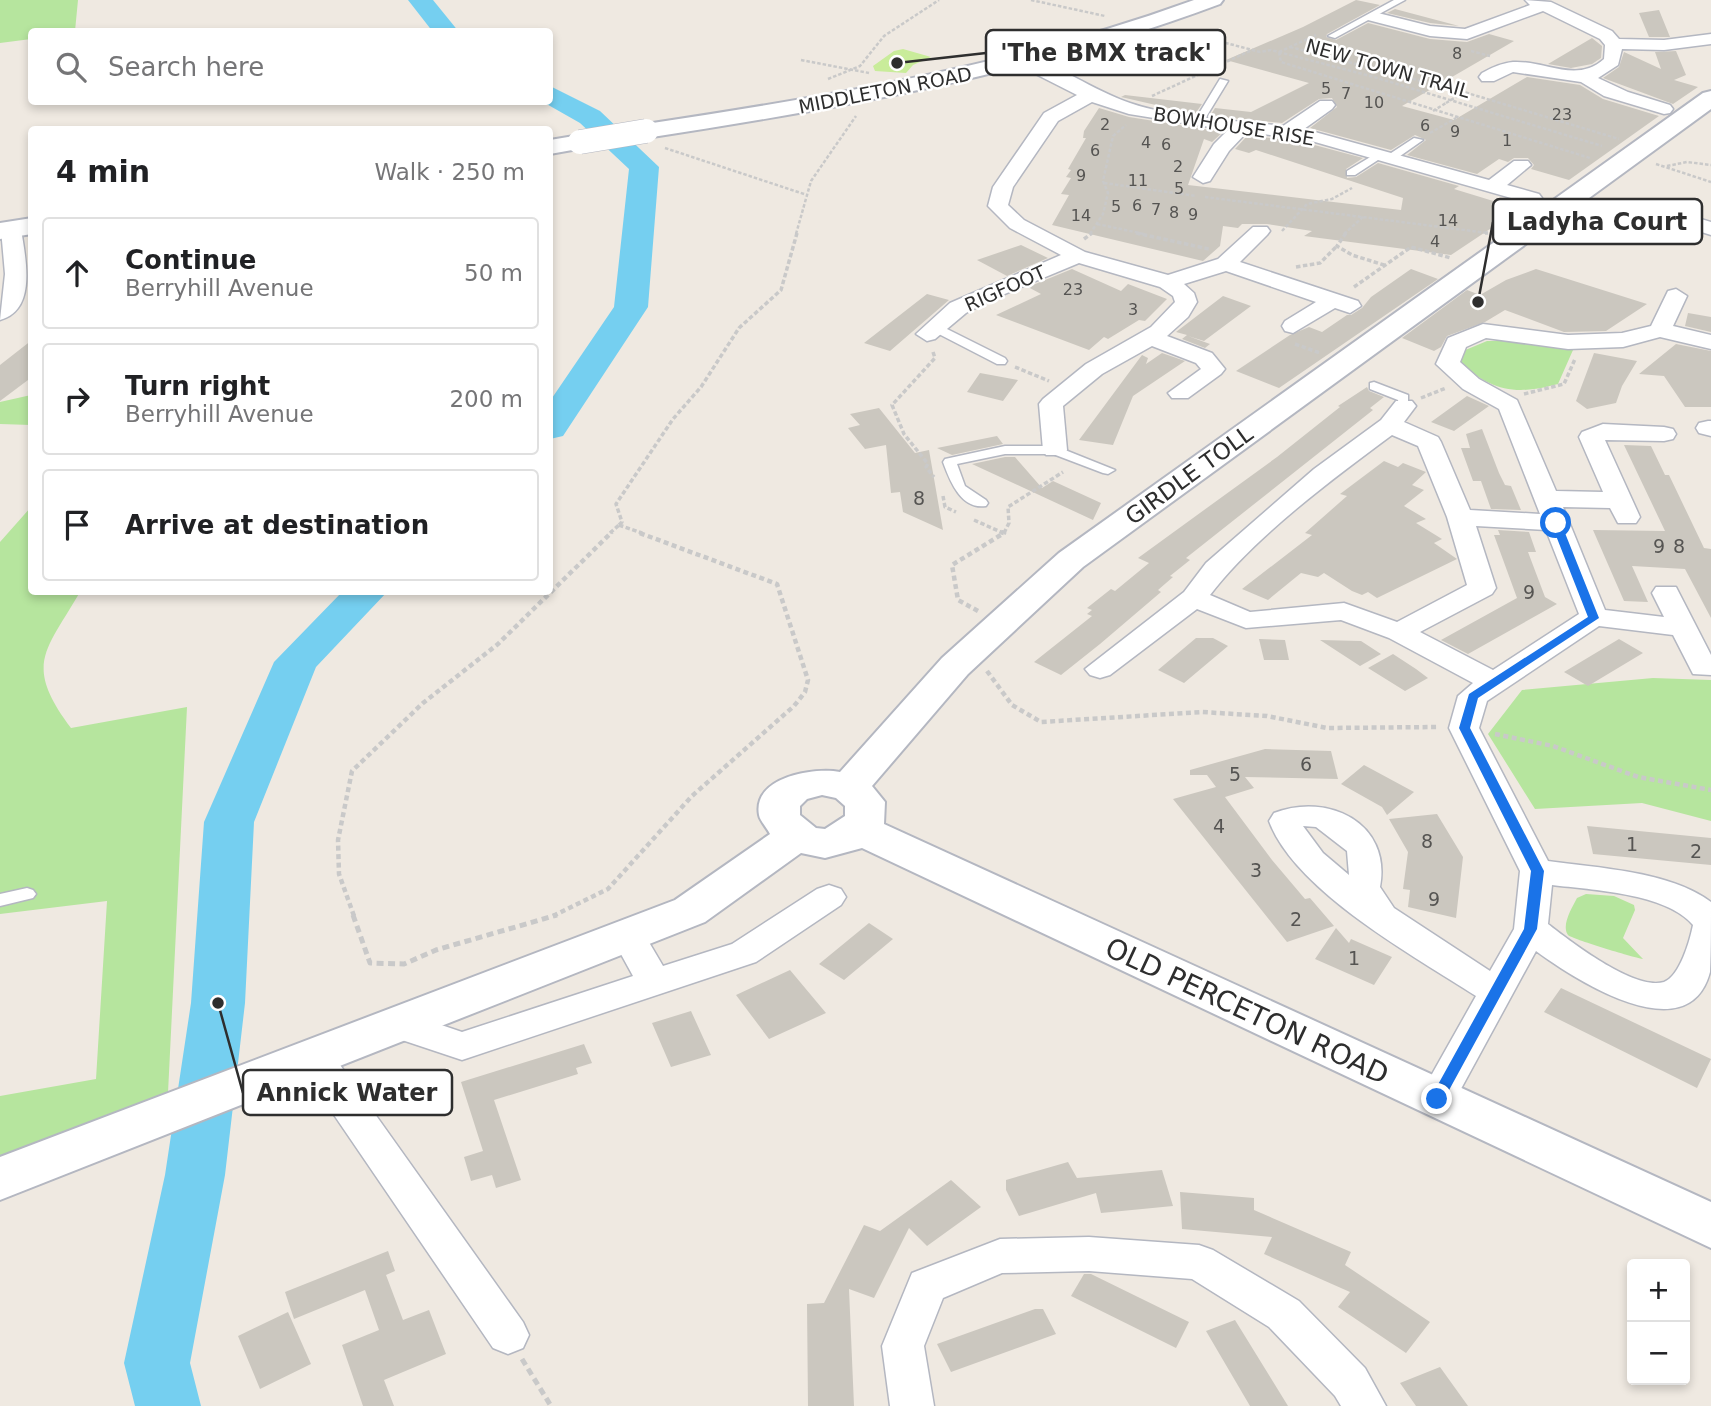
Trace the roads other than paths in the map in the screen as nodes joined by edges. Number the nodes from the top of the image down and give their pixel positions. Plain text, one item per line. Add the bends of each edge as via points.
1 (1213, 0) edge
2 (1401, 0) edge
3 (1539, 3) edge
4 (1374, 17) junction
5 (1332, 36) dead end
6 (1711, 39) edge
7 (1614, 44) junction
8 (1022, 60) junction
9 (1585, 76) junction
10 (1488, 77) dead end
11 (1223, 81) dead end
12 (1091, 96) junction
13 (1711, 98) edge
14 (1326, 105) dead end
15 (1664, 109) dead end
16 (1204, 115) junction
17 (1243, 126) junction
18 (1287, 132) junction
19 (1418, 140) road end
20 (553, 146) edge
21 (1383, 157) junction
22 (1521, 165) dead end
23 (1351, 173) dead end
24 (1203, 177) dead end
25 (1492, 187) junction
26 (1532, 198) dead end
27 (1671, 216) dead end
28 (14, 229) edge
29 (1711, 229) edge
30 (1260, 231) road end
31 (1073, 253) junction
32 (1233, 257) junction
33 (1168, 282) junction
34 (1676, 296) dead end
35 (0, 313) edge
36 (1293, 326) dead end
37 (1660, 330) junction
38 (932, 331) joint
39 (1149, 337) junction
40 (1711, 342) edge
41 (1001, 361) road end
42 (1374, 386) dead end
43 (1180, 393) dead end
44 (1397, 415) junction
45 (1664, 434) dead end
46 (1055, 450) junction
47 (1108, 470) dead end
48 (981, 503) dead end
49 (1552, 511) junction
50 (1460, 517) junction
51 (1666, 593) dead end
52 (1194, 598) junction
53 (1594, 618) junction
54 (1683, 628) junction
55 (1399, 632) junction
56 (1703, 668) dead end
57 (1100, 669) dead end
58 (1495, 682) junction
59 (854, 808) junction
60 (795, 837) junction
61 (1537, 871) junction
62 (27, 894) dead end
63 (829, 897) dead end
64 (0, 900) edge
65 (1381, 917) dead end
66 (1531, 929) junction
67 (628, 936) junction
68 (655, 983) junction
69 (1496, 991) junction
70 (400, 1026) junction
71 (315, 1058) junction
72 (1437, 1099) junction
73 (0, 1179) edge
74 (1711, 1226) edge
75 (508, 1335) road end
76 (912, 1406) edge
77 (1364, 1406) edge

1 - 8 street, MIDDLETON ROAD via 1154,24
2 - 4 lane
3 - 4 street via 1467,34 1430,31
3 - 7 street via 1593,27
4 - 5 lane
6 - 7 street via 1664,45
7 - 9 street via 1607,67
8 - 12 street, BOWHOUSE RISE
8 - 20 street, MIDDLETON ROAD, bridge via 858,98
9 - 10 street via 1505,68
9 - 15 street via 1633,101
11 - 16 lane
12 - 16 street, BOWHOUSE RISE via 1134,110
12 - 31 street via 1051,117 999,195 998,205 1010,219
13 - 59 street, GIRDLE TOLL via 1071,560 971,651
14 - 18 street
16 - 17 street, BOWHOUSE RISE
17 - 18 street, BOWHOUSE RISE
17 - 24 street
18 - 21 street, BOWHOUSE RISE
19 - 21 lane
21 - 23 lane
21 - 25 street, BOWHOUSE RISE
22 - 25 street
25 - 26 street, BOWHOUSE RISE
27 - 29 street
28 - 35 street via 17,284 10,304
30 - 32 street
31 - 33 street
31 - 38 street, RIGFOOT via 958,309
32 - 33 street
32 - 36 street via 1274,280 1342,303
33 - 39 street via 1183,293 1186,302 1182,312
34 - 37 street
37 - 40 street
37 - 49 street via 1623,340 1583,341 1483,331 1456,343 1448,364 1471,384 1509,405
38 - 41 lane, RIGFOOT
39 - 43 street via 1204,358 1213,369
39 - 46 street via 1092,371 1051,404
42 - 44 lane via 1404,398
44 - 50 street via 1429,442
44 - 52 street via 1216,569
45 - 49 street via 1603,431 1591,437 1623,508
46 - 47 lane
46 - 48 lane via 1005,450 950,462 958,488
49 - 50 street
49 - 53 street
50 - 55 street via 1482,588
51 - 54 street
52 - 55 street via 1246,620 1344,611
52 - 57 street
53 - 54 street
53 - 58 street
54 - 56 street
55 - 58 street
58 - 61 street via 1473,696 1464,728
59 - 60 street via 835,841
59 - 60 street via 822,782 791,791 778,809 779,820
59 - 72 street, OLD PERCETON ROAD
60 - 67 street via 690,911
61 - 66 street
61 - 66 street via 1674,894 1700,909 1710,919 1711,930 1687,985 1671,994 1649,995 1589,971
62 - 64 lane
63 - 68 street via 744,953
65 - 69 street
66 - 69 street
67 - 68 street
67 - 70 street
68 - 70 street via 463,1046
69 - 72 street
70 - 71 street
71 - 73 street
71 - 75 street
72 - 74 street, OLD PERCETON ROAD
76 - 77 street via 903,1346 927,1286 1000,1256 1089,1254 1199,1262 1284,1314 1350,1382

